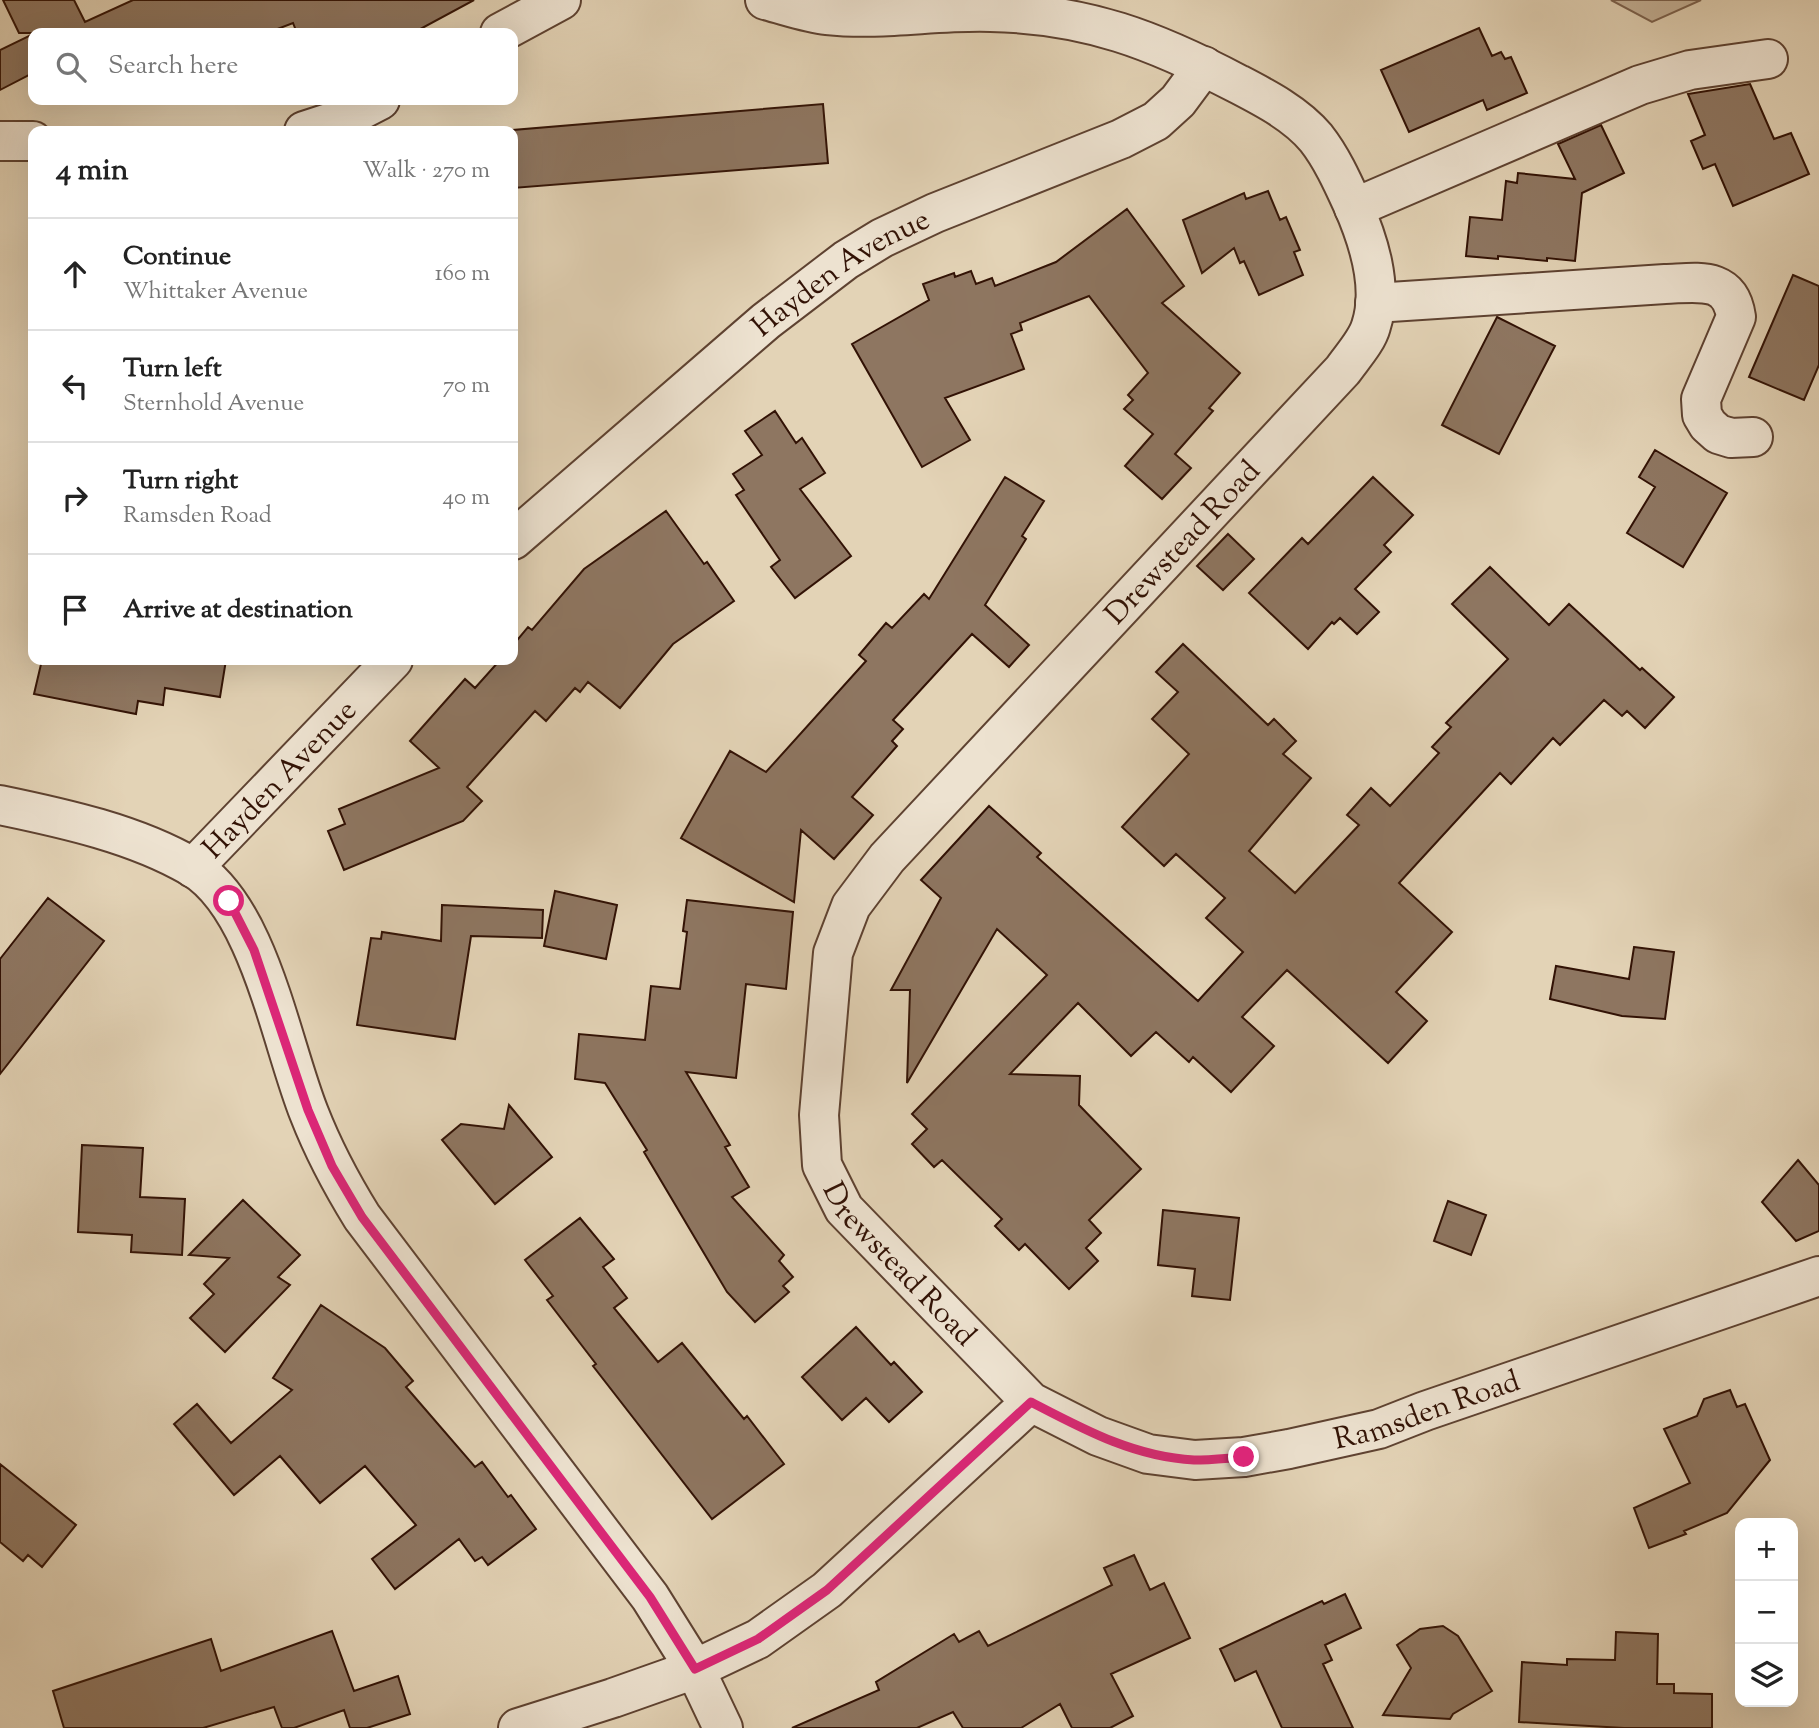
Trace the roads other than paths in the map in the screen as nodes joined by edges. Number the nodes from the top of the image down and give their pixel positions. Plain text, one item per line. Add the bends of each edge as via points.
1 (561, 0) edge
2 (765, 0) edge
3 (509, 28) edge
4 (1768, 60) dead end
5 (1204, 66) junction
6 (370, 105) edge
7 (319, 126) edge
8 (0, 141) edge
9 (28, 141) edge
10 (1354, 208) junction
11 (1375, 303) junction
12 (1753, 437) dead end
13 (518, 536) edge
14 (388, 665) edge
15 (0, 805) edge
16 (193, 868) junction
17 (1819, 1276) edge
18 (1031, 1402) junction
19 (695, 1669) junction
20 (518, 1728) edge
21 (723, 1728) edge

1 - 3 street
2 - 5 street, Drewstead Road via 825,15 990,12 1066,18 1125,32
4 - 10 street via 1690,70 1640,85
5 - 10 street, Drewstead Road via 1265,98 1309,131 1339,174
5 - 13 street, Hayden Avenue via 1156,121 935,213 882,237 846,260 766,321
6 - 7 street
8 - 9 street
10 - 11 street, Drewstead Road via 1373,264
11 - 12 street via 1665,284 1720,287 1736,317 1701,399 1702,415 1718,434
11 - 18 street, Drewstead Road via 1371,327 1343,370 887,858 852,906 833,953 819,1115 822,1165 845,1209
14 - 16 street, Hayden Avenue
15 - 16 street via 81,822
16 - 19 street via 229,901 254,950 308,1110 332,1166 362,1217 650,1597
17 - 18 street, Ramsden Road via 1379,1429 1244,1457 1195,1460 1148,1454 1098,1436
18 - 19 street via 827,1590 758,1639
19 - 20 street
19 - 21 street

